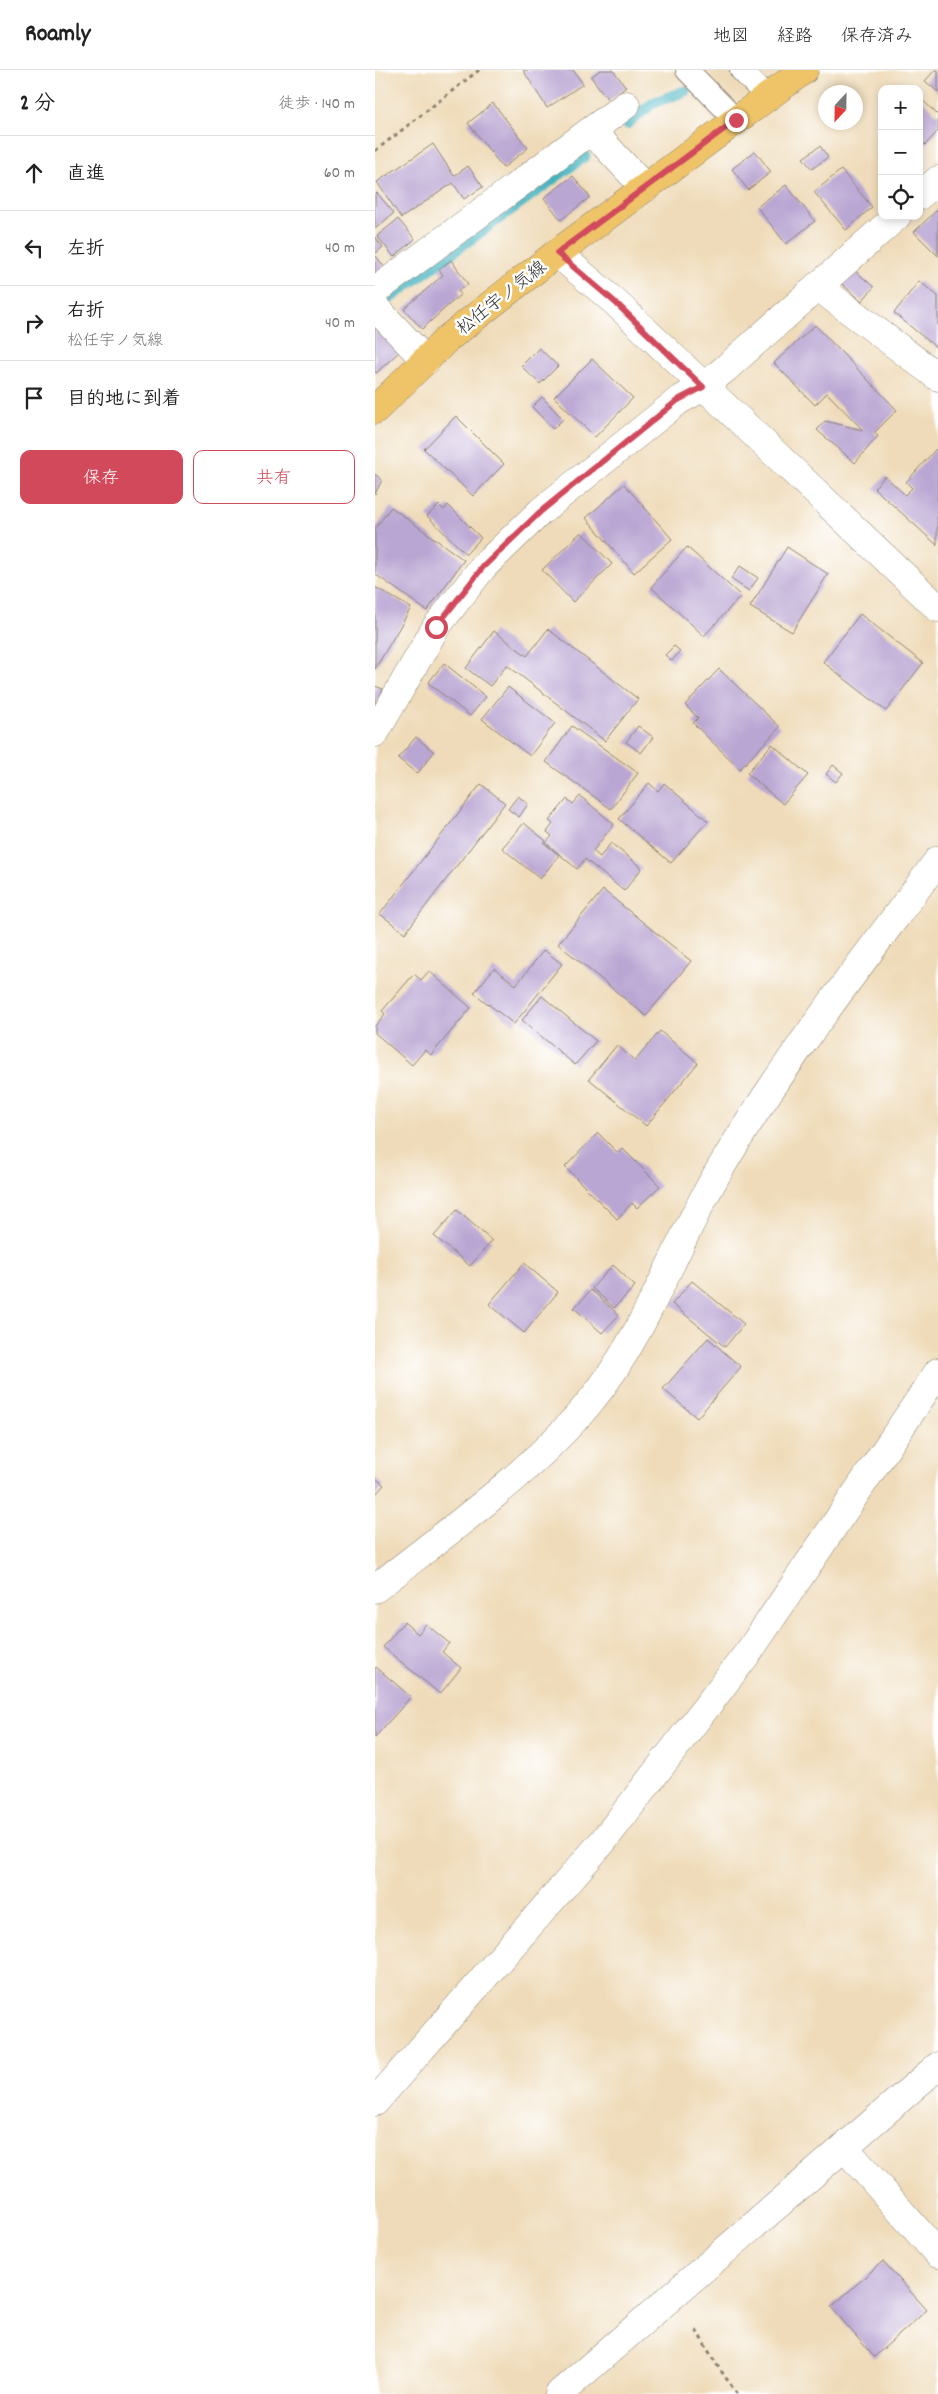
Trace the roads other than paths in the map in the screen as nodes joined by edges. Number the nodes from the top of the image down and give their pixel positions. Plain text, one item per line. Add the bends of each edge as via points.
1 (687, 70) edge
2 (741, 70) edge
3 (804, 70) edge
4 (768, 98) junction
5 (626, 105) dead end
6 (736, 120) junction
7 (589, 132) junction
8 (938, 180) edge
9 (645, 188) junction
10 (923, 193) edge
11 (892, 220) edge
12 (557, 253) junction
13 (817, 286) junction
14 (375, 291) edge
15 (375, 306) edge
16 (426, 361) junction
17 (938, 377) edge
18 (703, 387) junction
19 (375, 410) edge
20 (938, 608) edge
21 (375, 734) edge
22 (938, 860) edge
23 (938, 1372) edge
24 (375, 1589) edge
25 (938, 2066) edge
26 (375, 2102) edge
27 (845, 2148) junction
28 (938, 2254) edge
29 (559, 2394) edge

1 - 6 lane
2 - 4 lane
3 - 4 main road, 松任宇ノ気線
4 - 6 main road, 松任宇ノ気線
5 - 7 street
6 - 9 main road, 松任宇ノ気線
7 - 9 street via 605,144
7 - 14 street
8 - 10 street
9 - 12 main road, 松任宇ノ気線
11 - 13 street
12 - 16 main road, 松任宇ノ気線 via 447,340
12 - 18 street via 616,303
13 - 17 street
13 - 18 street
15 - 16 street
16 - 19 main road, 松任宇ノ気線
18 - 20 street
18 - 21 street via 678,400 540,512 483,567 436,627
22 - 24 street via 775,1080 716,1176 631,1343 590,1402 532,1464
23 - 26 street via 744,1658 604,1840
25 - 27 street
27 - 28 street
27 - 29 street

